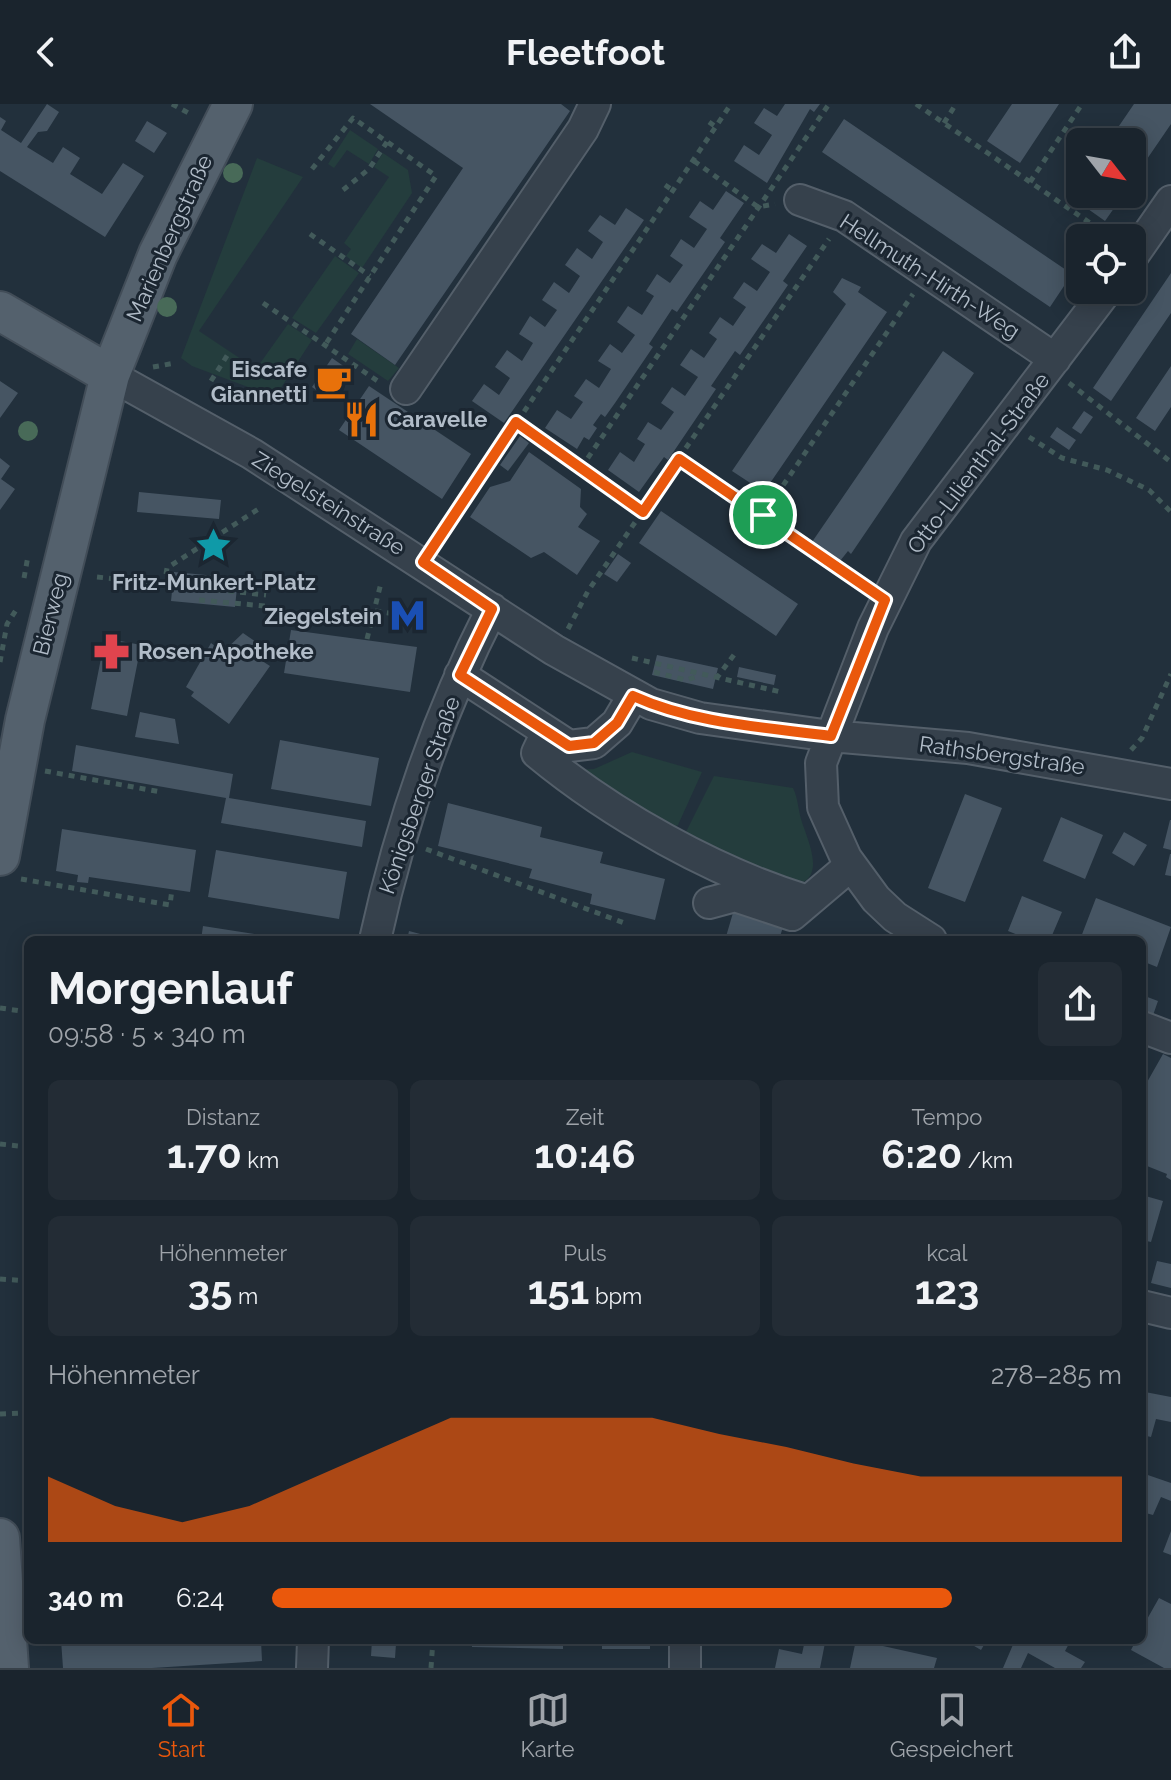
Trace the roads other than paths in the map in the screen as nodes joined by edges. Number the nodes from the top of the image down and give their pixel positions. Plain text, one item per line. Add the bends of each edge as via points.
1 (233, 104) edge
2 (595, 104) edge
3 (800, 200) road end
4 (1171, 201) edge
5 (1146, 237) edge
6 (1097, 304) edge
7 (0, 311) edge
8 (1052, 364) junction
9 (110, 375) junction
10 (406, 389) road end
11 (492, 609) junction
12 (460, 675) junction
13 (633, 696) junction
14 (547, 732) junction
15 (831, 736) junction
16 (1171, 784) edge
17 (851, 865) junction
18 (6, 866) edge
19 (808, 901) junction
20 (709, 903) dead end
21 (376, 936) edge
22 (925, 936) edge
23 (1146, 1029) edge
24 (1171, 1038) edge
25 (1146, 1307) edge
26 (1171, 1313) edge
27 (0, 1538) edge
28 (313, 1644) edge
29 (685, 1644) edge
30 (9, 1668) edge
31 (312, 1668) edge
32 (685, 1668) edge

1 - 9 main road, Marienbergstraße via 158,254
2 - 10 street
3 - 8 street, Hellmuth-Hirth-Weg via 844,216
4 - 5 street
6 - 8 street, Otto-Lilienthal-Straße
7 - 9 main road, Ziegelsteinstraße
8 - 15 street, Otto-Lilienthal-Straße via 916,541 885,600
9 - 11 street, Ziegelsteinstraße via 236,445
9 - 18 main road, Bierweg via 16,765
11 - 12 street, Königsberger Straße
11 - 13 street, Ziegelsteinstraße
12 - 14 street
12 - 21 street, Königsberger Straße via 391,868
13 - 14 street via 617,723 594,743 569,746
13 - 15 street, Ziegelsteinstraße via 700,718
14 - 19 street via 537,753 574,783 742,876
15 - 16 street, Rathsbergstraße via 968,748
15 - 17 street via 821,763 823,807
17 - 19 street
17 - 22 street via 876,899
19 - 20 street via 792,915 735,896
23 - 24 street
25 - 26 street
27 - 30 main road
28 - 31 street
29 - 32 street

